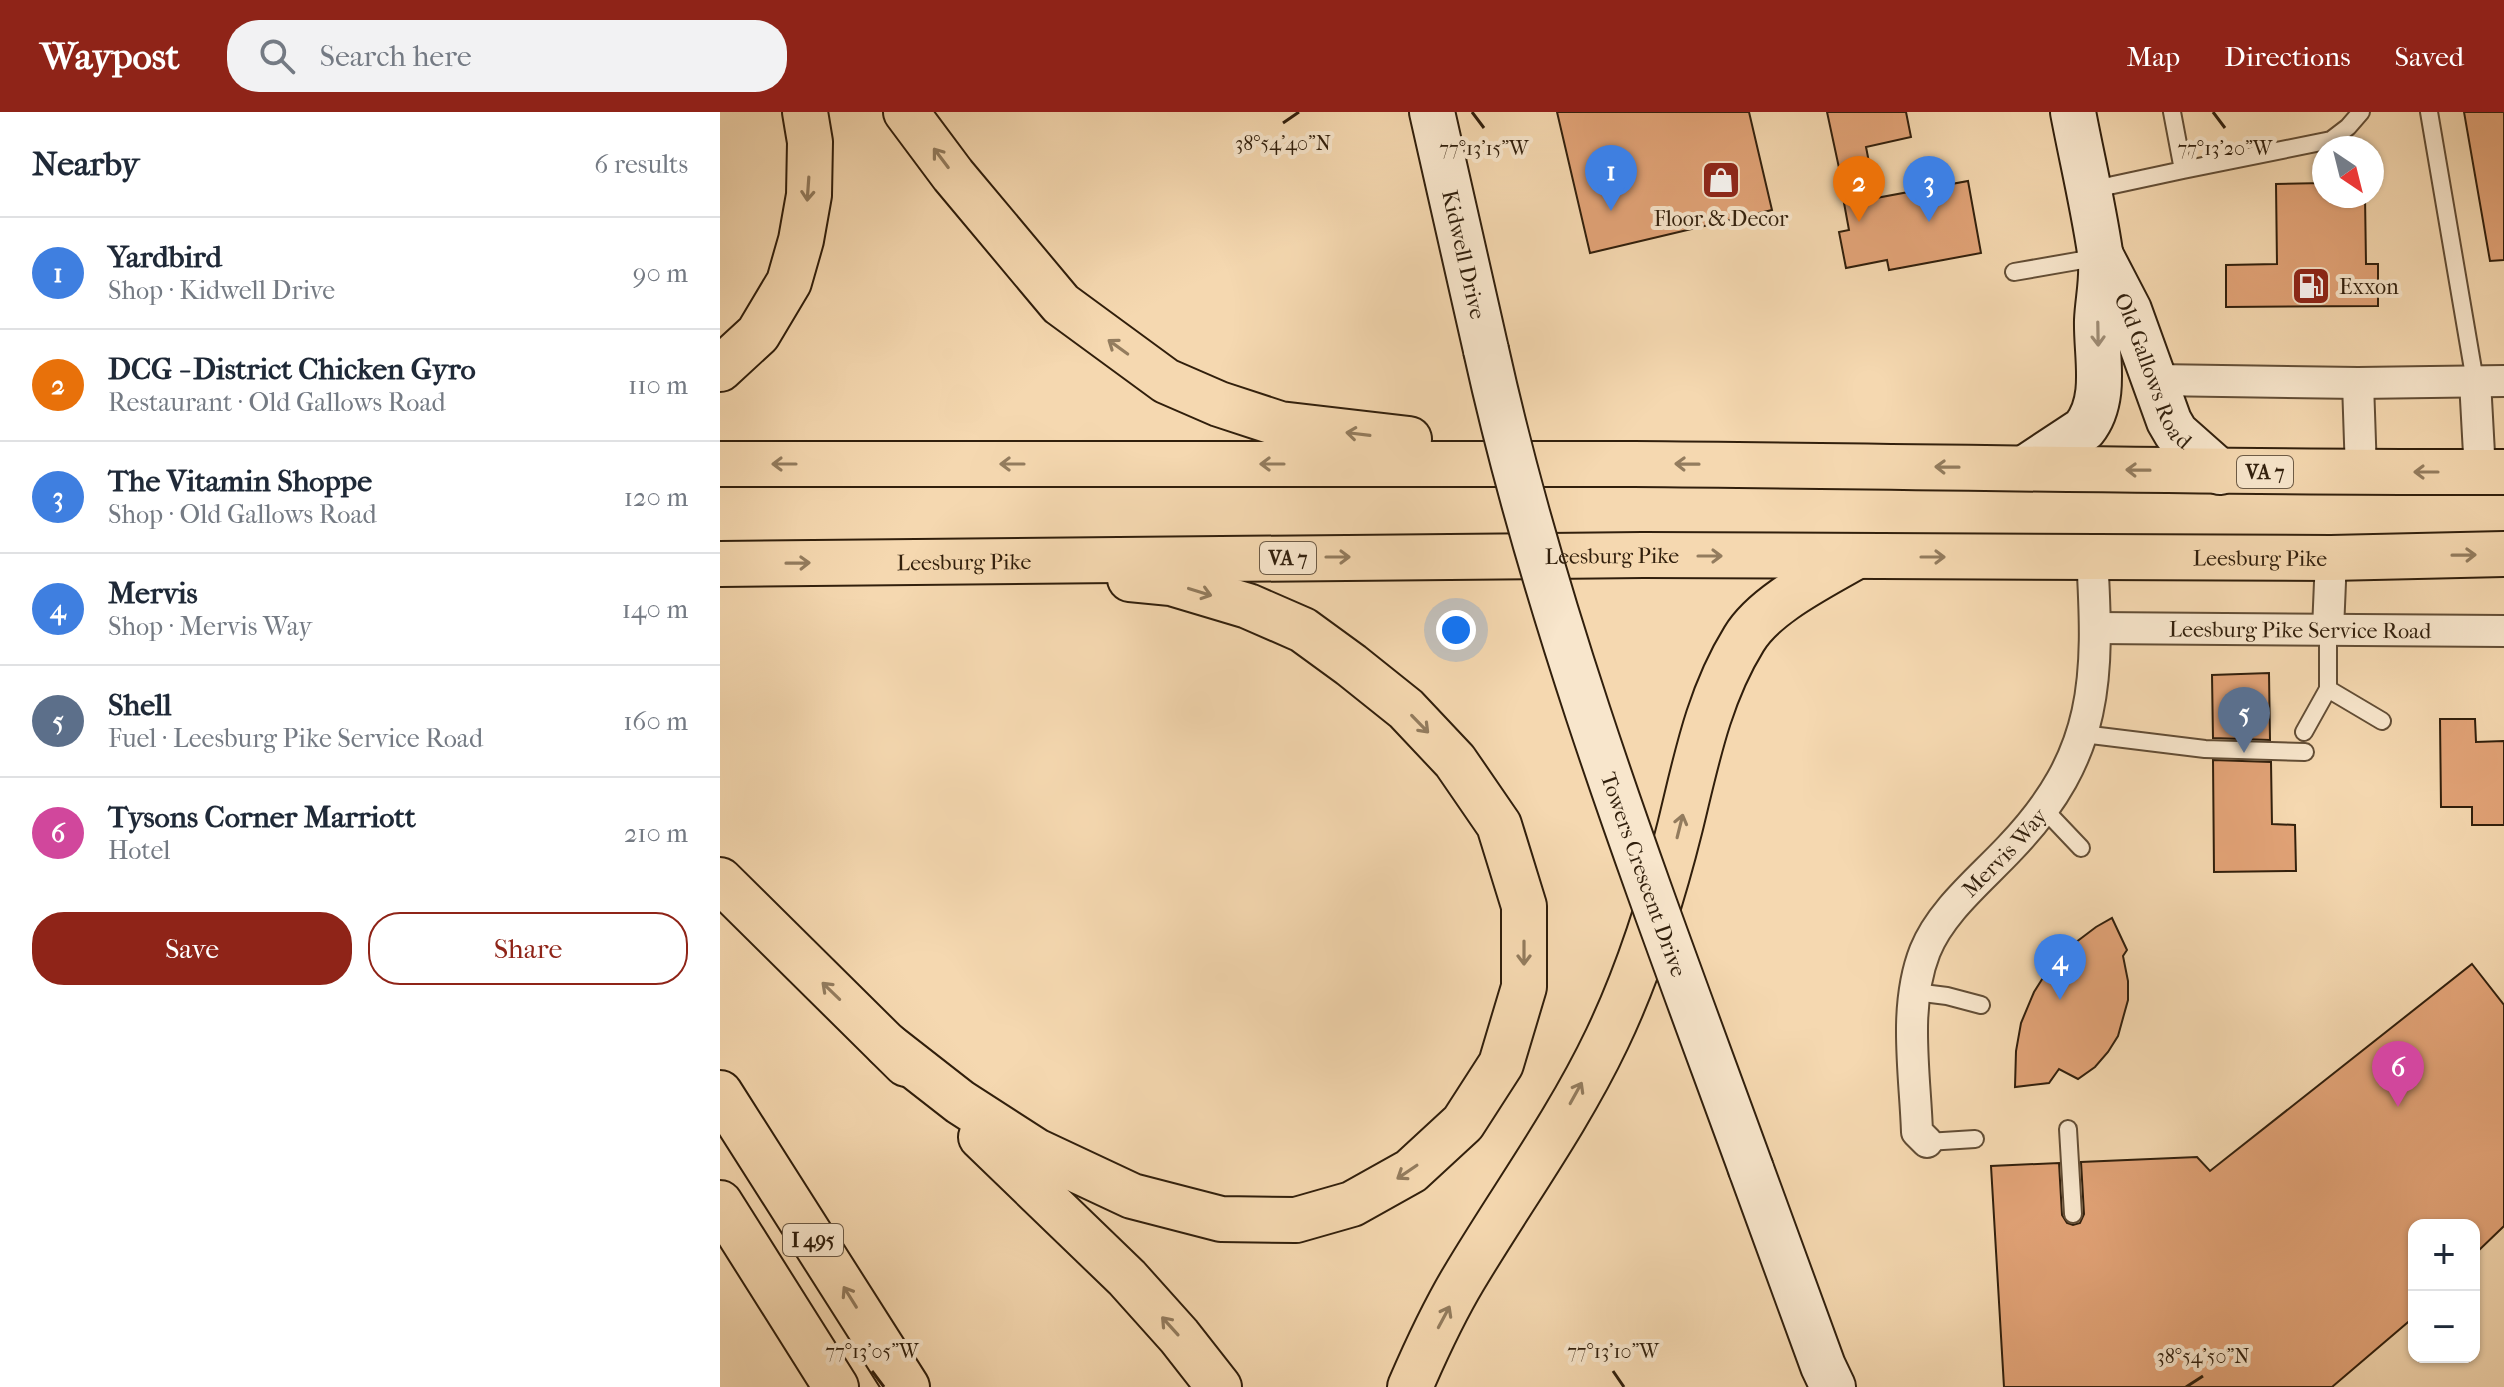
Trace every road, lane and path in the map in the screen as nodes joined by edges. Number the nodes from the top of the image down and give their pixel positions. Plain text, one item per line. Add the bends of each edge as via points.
1 (805, 112) edge
2 (906, 112) edge
3 (1432, 112) edge
4 (2073, 112) edge
5 (2172, 112) edge
6 (2361, 112) edge
7 (2429, 112) edge
8 (2183, 170) junction
9 (2088, 191) junction
10 (2101, 256) junction
11 (2014, 272) dead end
12 (1486, 350) joint
13 (720, 369) edge
14 (2156, 380) junction
15 (2490, 381) edge
16 (2358, 383) junction
17 (720, 464) edge
18 (1630, 464) junction
19 (2025, 468) junction
20 (2220, 472) junction
21 (2361, 472) junction
22 (2492, 472) edge
23 (2504, 554) edge
24 (2092, 556) junction
25 (1855, 557) junction
26 (2331, 558) junction
27 (957, 560) junction
28 (720, 564) edge
29 (2096, 628) junction
30 (2328, 630) junction
31 (2504, 631) edge
32 (2328, 689) junction
33 (2382, 721) dead end
34 (2304, 732) dead end
35 (2083, 734) junction
36 (2305, 752) dead end
37 (2043, 808) junction
38 (2081, 848) dead end
39 (720, 880) edge
40 (1915, 992) junction
41 (1981, 1005) dead end
42 (887, 1045) junction
43 (720, 1093) edge
44 (2068, 1129) dead end
45 (1975, 1139) dead end
46 (1927, 1142) joint
47 (720, 1203) edge
48 (2073, 1214) dead end
49 (836, 1387) edge
50 (907, 1387) edge
51 (1219, 1387) edge
52 (1410, 1387) edge
53 (1833, 1387) edge

1 -> 13 highway via 809,195 789,282 758,334
18 -> 2 highway via 1280,424 1166,381 1061,304
3 - 12 street, Kidwell Drive
4 - 9 street, Old Gallows Road
5 - 8 lane
6 - 8 lane via 2331,140
7 - 15 lane
8 - 9 lane
9 - 10 street, Old Gallows Road
10 - 11 lane
10 - 14 street, Old Gallows Road
10 -> 19 street, Old Gallows Road via 2099,384 2090,421
12 - 53 street, Towers Crescent Drive, bridge via 1581,689
14 - 16 street
14 - 20 street, Old Gallows Road via 2176,433
15 - 16 street
15 - 22 street
16 - 21 street
18 -> 17 highway, VA 7
19 -> 18 highway, VA 7
20 -> 19 highway, VA 7
20 - 21 highway, VA 7
22 -> 21 highway, VA 7
26 -> 23 highway, Leesburg Pike / VA 7
25 -> 24 highway, Leesburg Pike / VA 7
24 - 26 highway, Leesburg Pike / VA 7
24 - 29 street, Mervis Way
27 -> 25 highway, Leesburg Pike / VA 7
52 -> 25 highway via 1463,1280 1607,1040 1661,897 1718,689 1746,636 1783,599
26 - 30 street
28 -> 27 highway, Leesburg Pike / VA 7
27 -> 42 highway via 1171,583 1248,606 1303,630 1351,665 1406,709 1455,761 1499,825 1524,906 1524,987 1501,1064 1463,1123 1411,1171 1352,1204 1296,1220 1221,1219 1132,1196 1036,1151 960,1102
29 - 30 street, Leesburg Pike Service Road
29 - 35 street, Mervis Way
30 - 31 street, Leesburg Pike Service Road
30 - 32 lane
32 - 33 lane
32 - 34 lane
35 - 36 lane via 2205,749
35 - 37 street, Mervis Way
37 - 38 lane
37 - 40 street, Mervis Way via 1936,932 1924,954
42 -> 39 highway
40 - 41 lane
40 - 46 street, Mervis Way via 1917,1132
51 -> 42 highway via 1127,1278
50 -> 43 highway, I 495
44 - 48 lane
45 - 46 lane
47 - 49 highway, I 495

